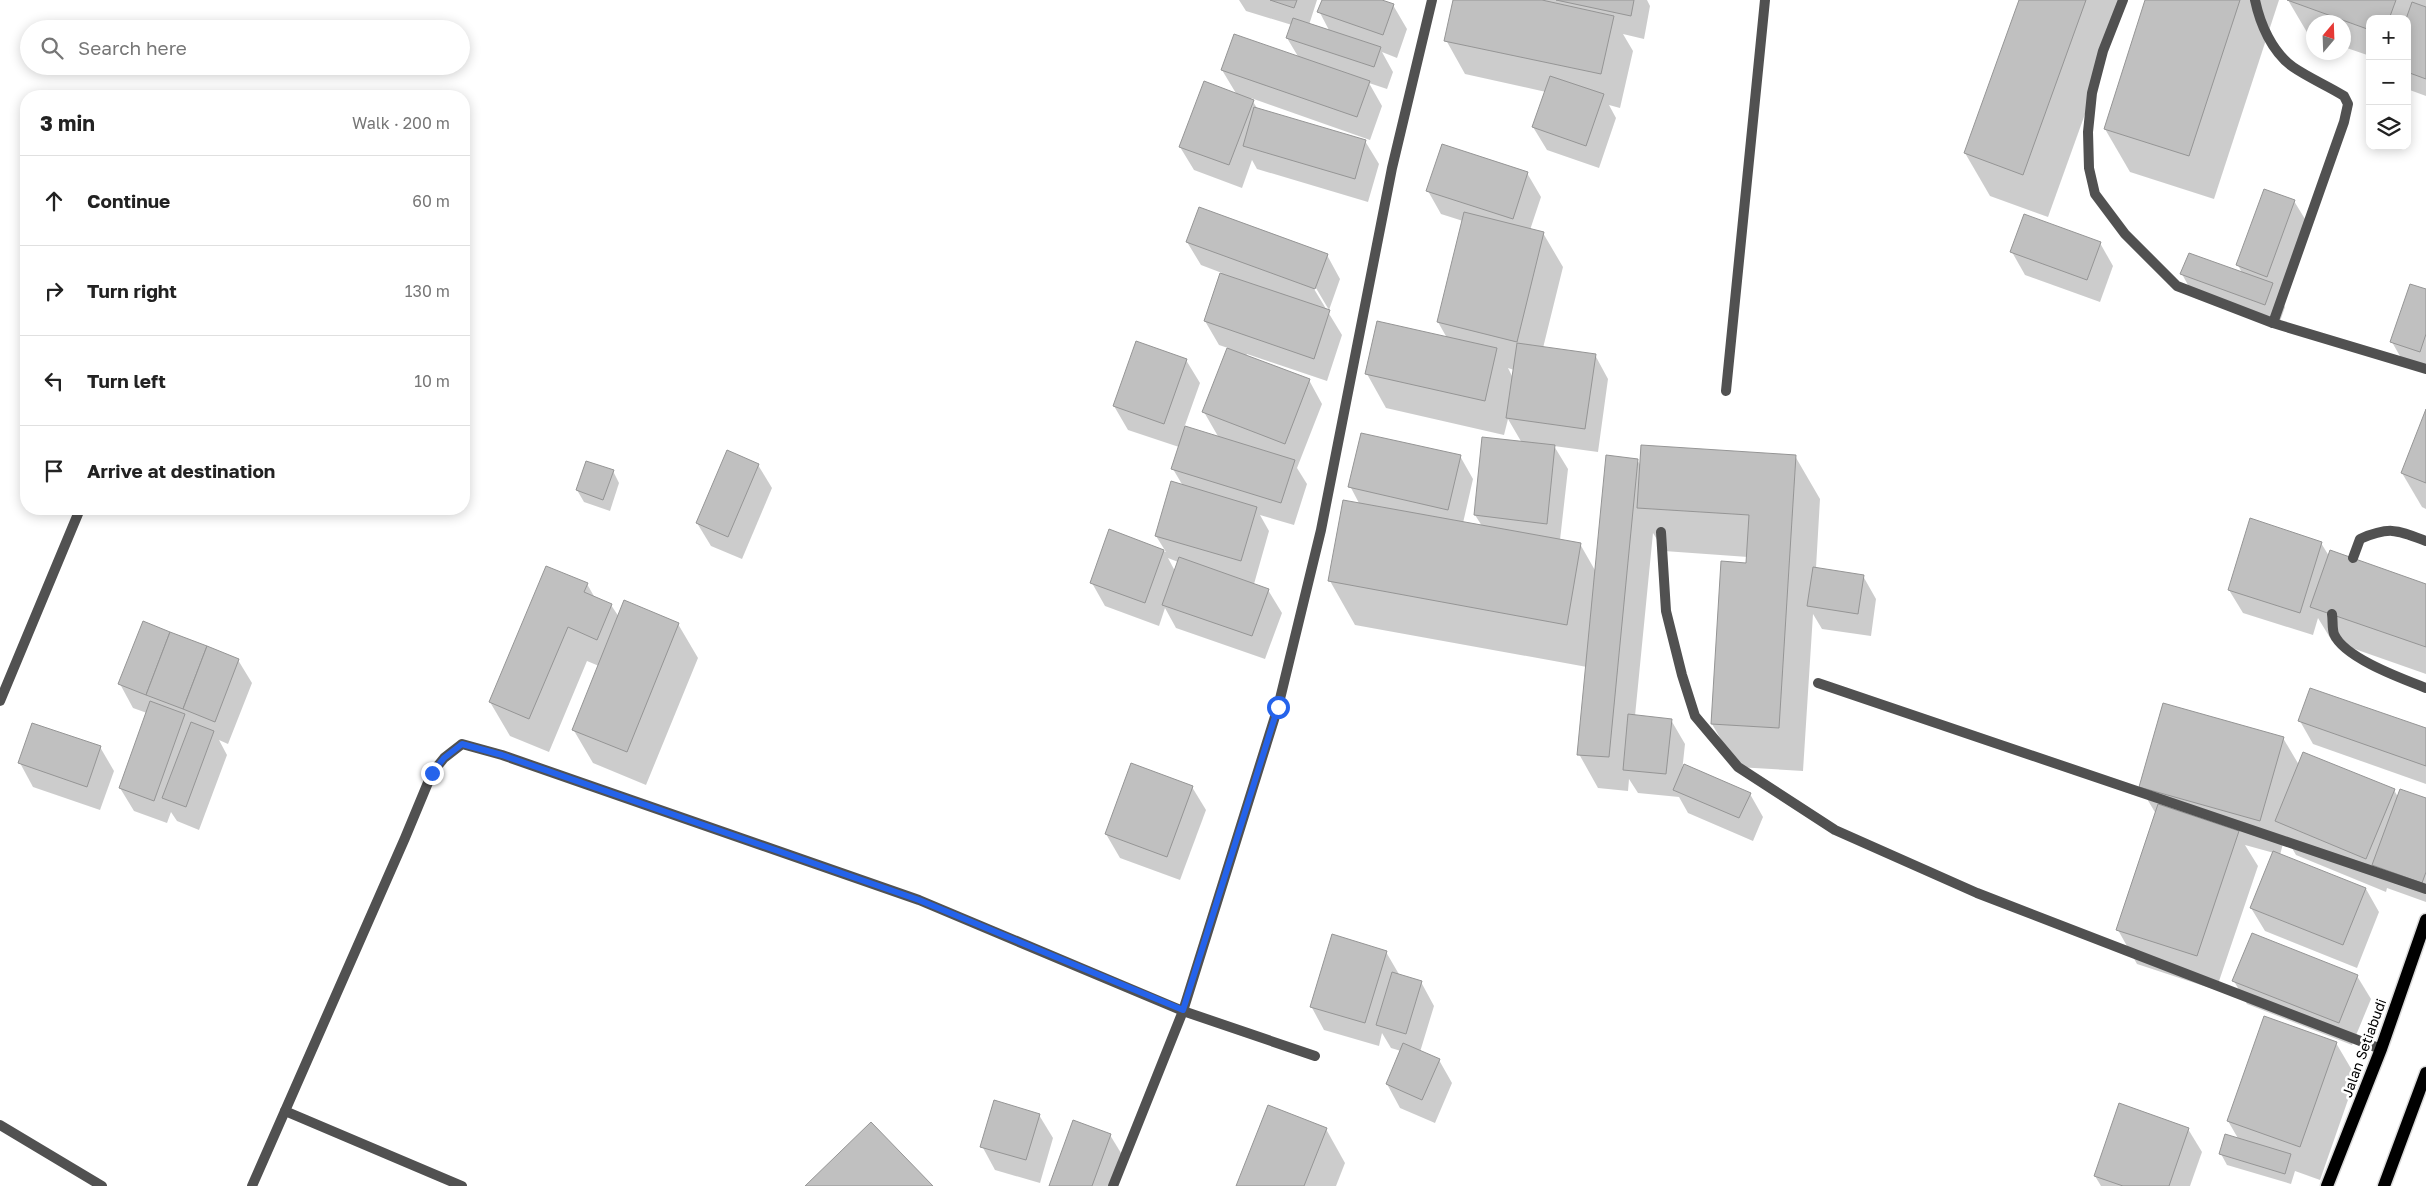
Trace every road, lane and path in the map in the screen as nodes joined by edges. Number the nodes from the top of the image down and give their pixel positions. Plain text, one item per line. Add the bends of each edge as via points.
1 (1432, 0) edge
2 (1765, 0) edge
3 (2123, 0) edge
4 (2255, 0) edge
5 (2273, 323) junction
6 (2426, 369) edge
7 (1726, 391) dead end
8 (78, 515) edge
9 (1661, 532) dead end
10 (2426, 541) edge
11 (2353, 558) dead end
12 (2332, 614) dead end
13 (1818, 683) dead end
14 (2426, 688) edge
15 (0, 701) edge
16 (2426, 889) edge
17 (2426, 920) edge
18 (1183, 1010) junction
19 (2381, 1049) junction
20 (1315, 1056) dead end
21 (2426, 1073) edge
22 (285, 1111) junction
23 (0, 1125) edge
24 (102, 1186) edge
25 (252, 1186) edge
26 (462, 1186) edge
27 (1113, 1186) edge
28 (2327, 1186) edge
29 (2384, 1186) edge

1 - 18 street via 1392,168 1321,530 1281,698
2 - 7 street
3 - 5 street via 2103,51 2092,93 2088,132 2094,194 2125,234 2177,286
4 - 5 street via 2258,17 2272,44 2292,66 2344,96 2348,104
5 - 6 street
8 - 15 street
9 - 19 street via 1666,611 1682,676 1696,716 1738,767 1835,830 1977,893
10 - 11 street via 2400,531 2381,530 2360,539
12 - 14 street via 2334,634 2352,654
13 - 16 street
17 - 19 main road, Jalan Setiabudi
18 - 20 street
18 - 22 street via 919,900 502,755 462,744 432,773
18 - 27 street
19 - 28 main road, Jalan Setiabudi
21 - 29 main road
22 - 25 street
22 - 26 street
23 - 24 street

